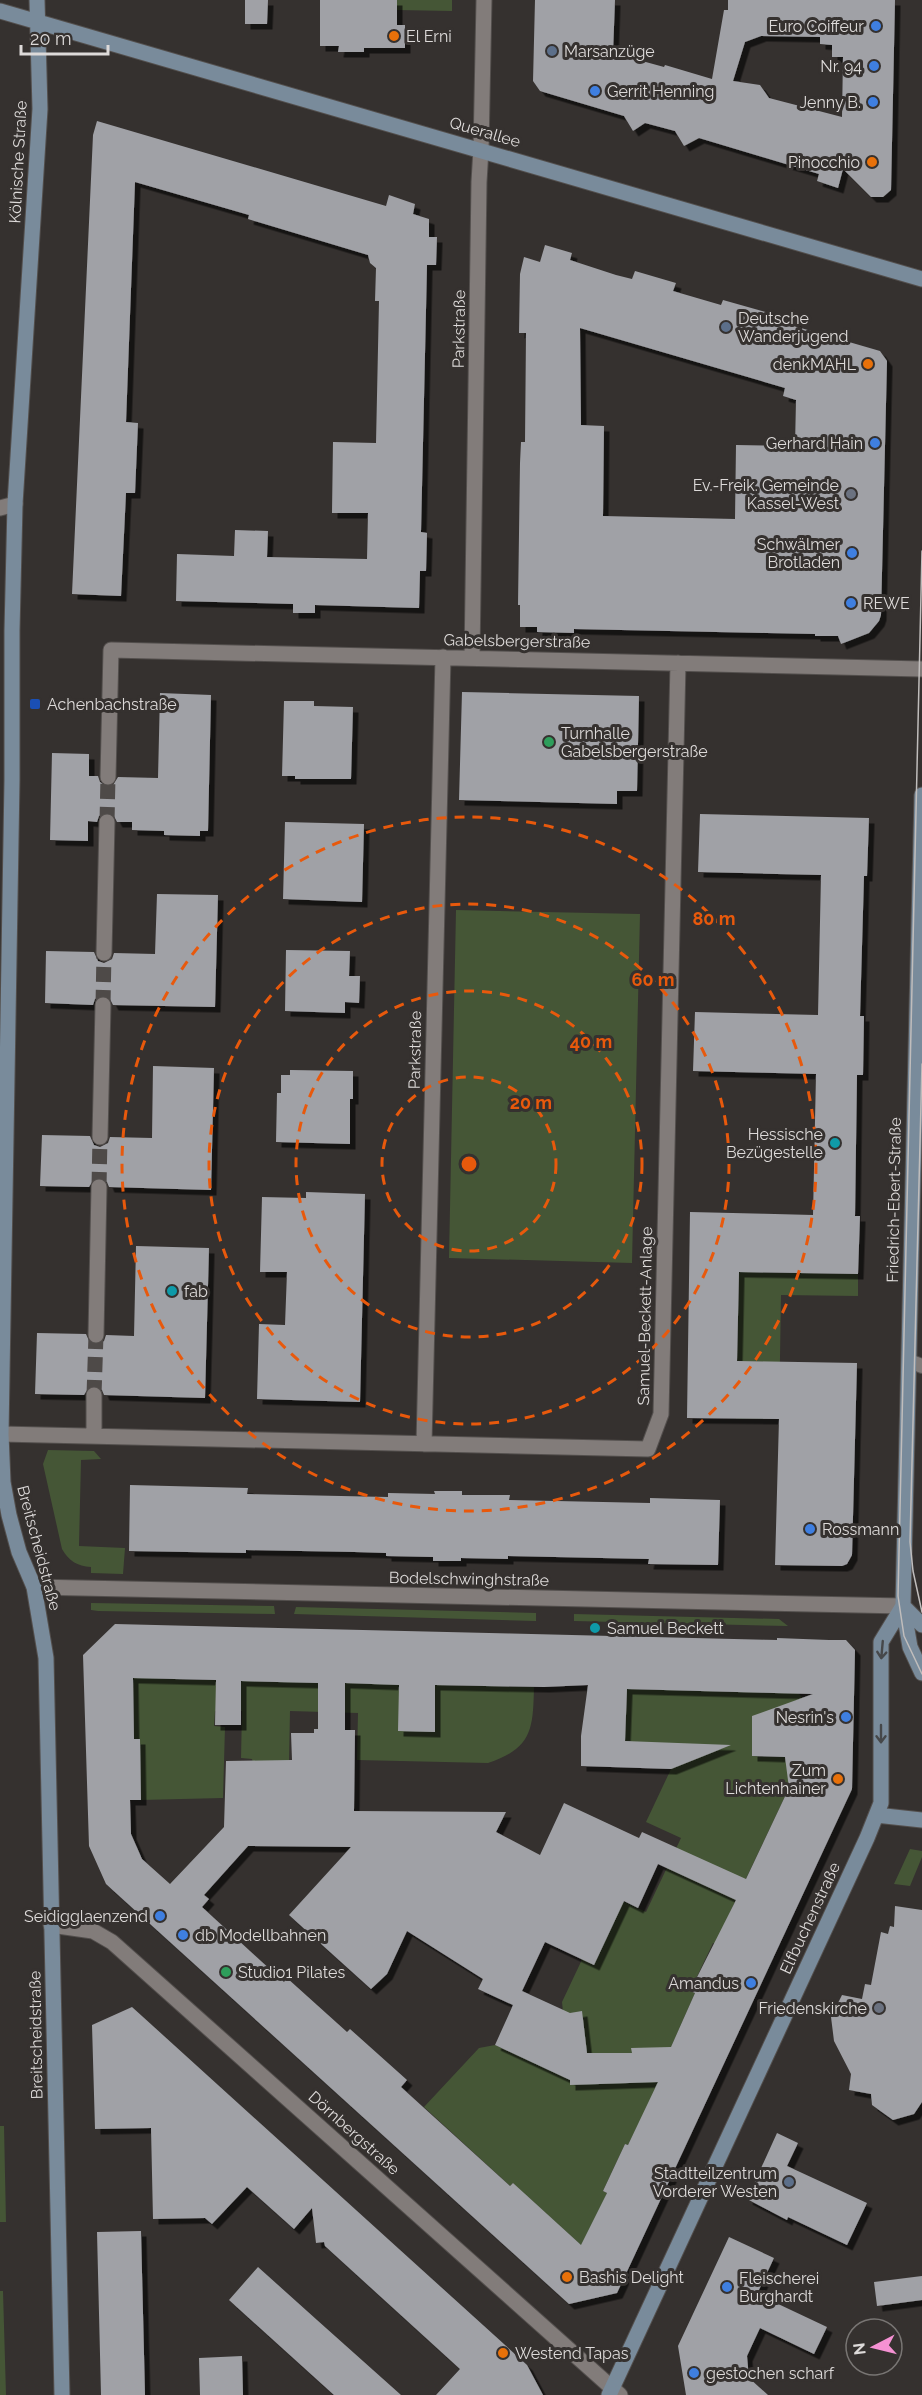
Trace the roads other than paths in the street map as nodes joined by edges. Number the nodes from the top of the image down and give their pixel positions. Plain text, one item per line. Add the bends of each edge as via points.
1 (37, 0) edge
2 (484, 0) edge
3 (0, 11) edge
4 (38, 20) junction
5 (482, 149) junction
6 (922, 279) edge
7 (8, 506) edge
8 (443, 657) junction
9 (472, 658) junction
10 (678, 663) junction
11 (922, 669) edge
12 (6, 673) edge
13 (108, 777) tunnel mouth
14 (922, 795) edge
15 (107, 822) tunnel mouth
16 (104, 953) tunnel mouth
17 (103, 1005) tunnel mouth
18 (100, 1137) tunnel mouth
19 (99, 1187) tunnel mouth
20 (96, 1335) tunnel mouth
21 (915, 1364) edge
22 (94, 1395) tunnel mouth
23 (1, 1434) edge
24 (94, 1436) junction
25 (424, 1443) junction
26 (34, 1587) junction
27 (903, 1606) junction
28 (922, 1625) edge
29 (922, 1672) edge
30 (876, 1815) junction
31 (922, 1820) edge
32 (51, 1924) junction
33 (614, 2393) edge
34 (62, 2395) edge

1 - 4 main road, Kölnische Straße
2 - 5 street, Parkstraße
3 - 4 main road, Querallee
4 - 5 main road, Querallee
4 - 7 main road, Kölnische Straße via 40,109
5 - 6 main road, Querallee
5 - 9 street, Parkstraße
7 - 12 main road, Kölnische Straße
8 - 9 street, Gabelsbergerstraße
8 - 13 street, Gabelsbergerstraße via 111,650
8 - 25 street, Parkstraße
9 - 10 street, Gabelsbergerstraße
10 - 11 street, Gabelsbergerstraße
10 - 25 street, Samuel-Beckett-Anlage via 661,1414 648,1449
12 - 23 main road, Breitscheidstraße
14 - 21 main road, Friedrich-Ebert-Straße
15 - 16 street
17 - 18 street
19 - 20 street
21 - 27 main road, Friedrich-Ebert-Straße
22 - 24 street
23 - 24 street, Samuel-Beckett-Anlage
23 - 26 main road, Breitscheidstraße via 9,1515
24 - 25 street, Samuel-Beckett-Anlage
26 - 27 street, Bodelschwinghstraße
26 - 32 main road, Breitscheidstraße via 46,1658
27 - 28 main road
27 - 29 main road, Friedrich-Ebert-Straße via 910,1647
27 -> 30 main road, Elfbuchenstraße via 881,1642 881,1803
30 - 31 main road
30 - 33 main road, Elfbuchenstraße
32 - 33 street, Dörnbergstraße via 93,1931 112,1942
32 - 34 main road, Breitscheidstraße

